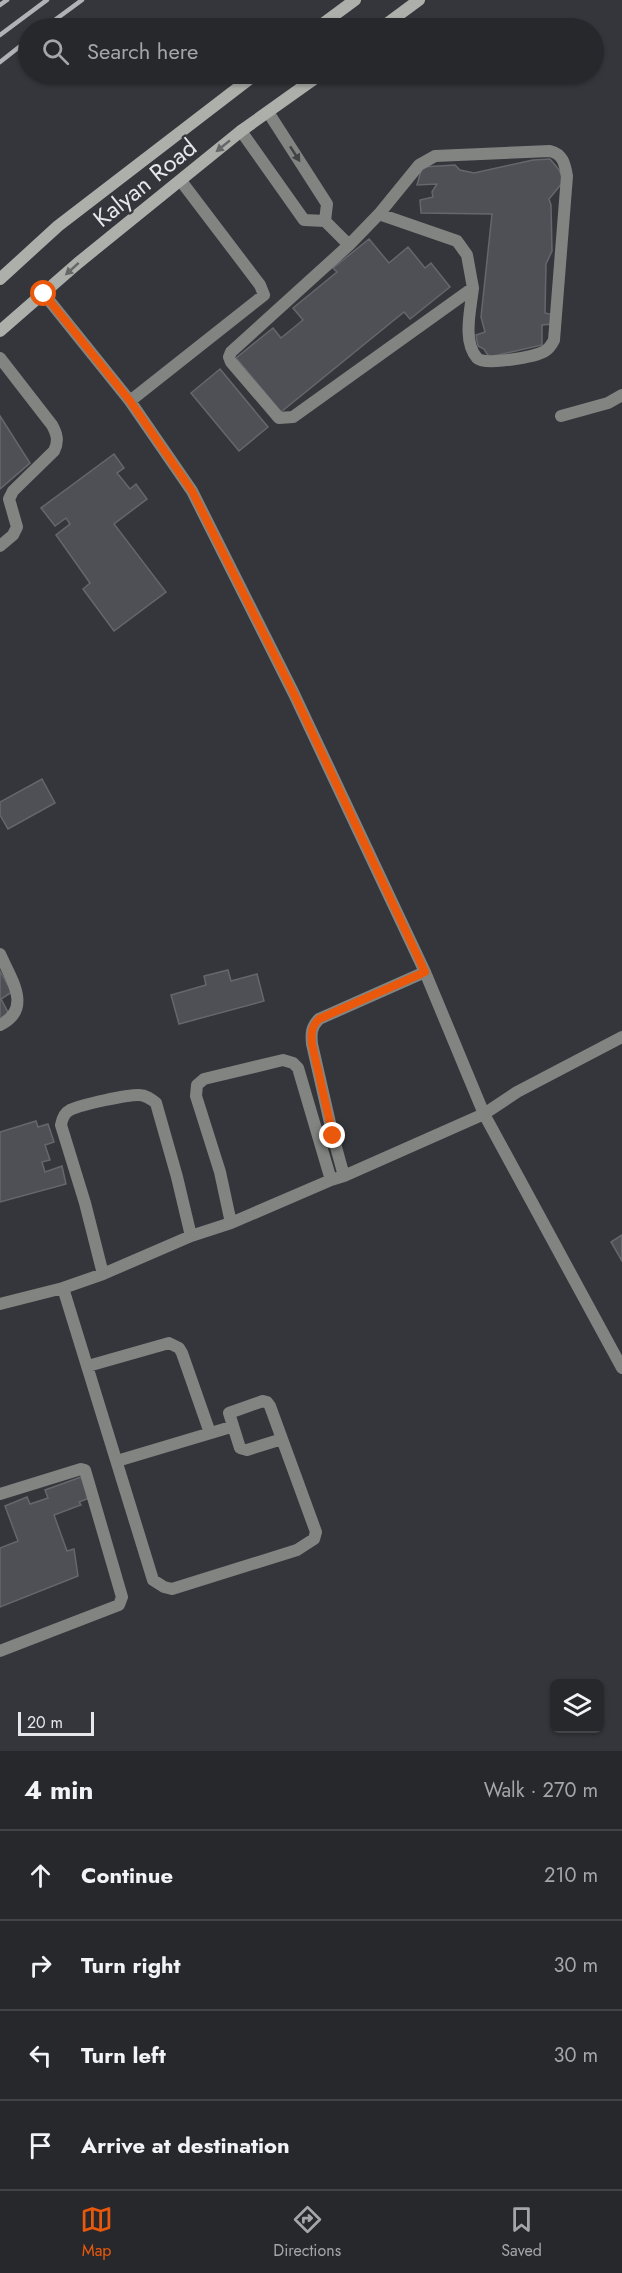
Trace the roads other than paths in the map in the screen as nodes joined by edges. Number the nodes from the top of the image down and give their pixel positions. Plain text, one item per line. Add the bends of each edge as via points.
1 (355, 0) edge
2 (419, 0) edge
3 (331, 18) edge
4 (395, 18) edge
5 (243, 84) edge
6 (307, 84) edge
7 (268, 112) junction
8 (241, 132) junction
9 (181, 181) junction
10 (379, 214) junction
11 (325, 221) junction
12 (349, 245) junction
13 (0, 279) edge
14 (473, 288) junction
15 (44, 294) junction
16 (0, 331) edge
17 (0, 358) edge
18 (622, 395) edge
19 (130, 401) junction
20 (561, 416) dead end
21 (0, 546) edge
22 (0, 954) edge
23 (425, 972) junction
24 (0, 1025) edge
25 (622, 1037) edge
26 (484, 1114) junction
27 (344, 1176) junction
28 (331, 1180) junction
29 (231, 1223) junction
30 (191, 1236) junction
31 (103, 1274) junction
32 (63, 1288) junction
33 (0, 1304) edge
34 (88, 1366) junction
35 (622, 1368) edge
36 (231, 1427) junction
37 (210, 1433) junction
38 (282, 1439) junction
39 (117, 1461) junction
40 (0, 1494) edge
41 (0, 1651) edge

1 - 3 main road
2 - 4 main road
5 - 13 main road, Kalyan Road via 58,226
6 - 7 main road, Kalyan Road
7 - 8 main road, Kalyan Road
7 -> 11 street via 327,204
8 -> 9 main road, Kalyan Road
8 - 11 street via 304,220
9 -> 15 main road, Kalyan Road
9 - 19 street via 264,295
10 - 12 street
10 - 14 street via 457,241 467,255
10 - 14 street via 419,165 435,156 550,151 561,156 567,176 551,346 542,353 491,363 480,361 468,337
11 - 12 street
12 - 14 street via 231,352 231,362 279,418 293,417
15 - 16 main road, Kalyan Road
15 - 19 street
17 - 21 street via 52,425 57,444 13,491 9,499 17,526
18 - 20 street via 608,403
19 - 23 street via 192,491 294,694
22 - 24 street via 17,995 18,1008 15,1016
23 - 26 street
23 - 27 street via 314,1024 312,1044
25 - 26 street
26 - 27 street
26 - 35 street
27 - 28 street
28 - 29 street
28 - 29 street via 298,1068 293,1063 283,1060 204,1079 197,1085 196,1096
29 - 30 street
30 - 31 street
30 - 31 street via 156,1103 141,1095 69,1110 61,1125
31 - 32 street
32 - 33 street
32 - 34 street
34 - 37 street via 169,1343 174,1345 182,1353
34 - 39 street
36 - 37 street
36 - 38 street via 242,1449
36 - 38 street via 229,1413 267,1402
37 - 39 street
38 - 39 street via 316,1532 314,1539 297,1550 172,1589 153,1581
40 - 41 street via 85,1470 122,1597 119,1605

